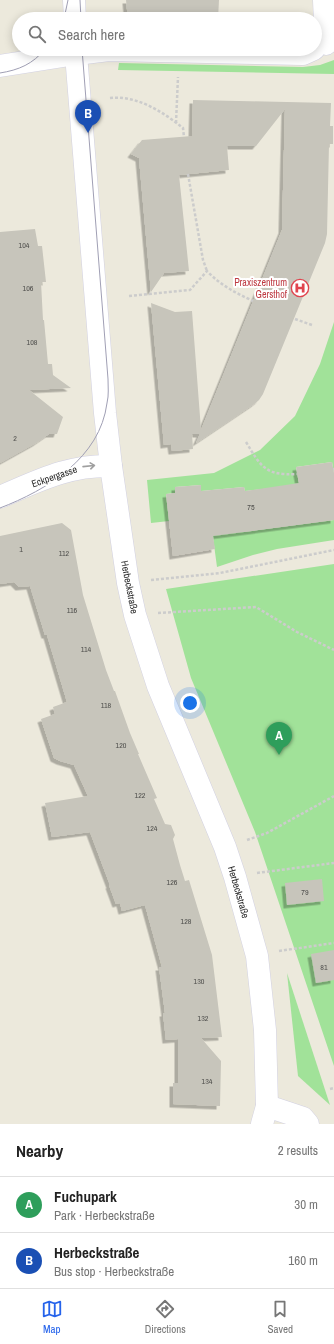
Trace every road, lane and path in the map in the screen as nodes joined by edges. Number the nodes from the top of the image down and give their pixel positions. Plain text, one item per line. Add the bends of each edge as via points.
1 (74, 0) edge
2 (324, 0) edge
3 (75, 12) edge
4 (322, 45) edge
5 (51, 56) edge
6 (76, 56) edge
7 (0, 66) edge
8 (178, 77) dead end
9 (110, 98) dead end
10 (176, 122) junction
11 (184, 137) dead end
12 (188, 174) dead end
13 (207, 271) junction
14 (129, 296) dead end
15 (253, 302) dead end
16 (295, 319) dead end
17 (312, 325) dead end
18 (246, 442) dead end
19 (111, 466) junction
20 (297, 474) dead end
21 (0, 497) edge
22 (334, 550) edge
23 (128, 583) junction
24 (135, 615) junction
25 (334, 650) edge
26 (334, 796) edge
27 (225, 846) junction
28 (334, 863) edge
29 (235, 877) junction
30 (334, 943) edge
31 (276, 952) dead end
32 (334, 1088) edge
33 (330, 1089) dead end
34 (265, 1115) edge
35 (308, 1124) edge

1 - 3 street
2 - 4 street
5 - 7 street
6 - 19 street, Herbeckstraße
8 - 10 path
9 - 10 path via 125,98 152,107
10 - 11 path via 183,128
12 - 13 path
13 - 14 path via 190,290
13 - 15 path via 229,289
16 - 17 path
18 - 20 path via 267,469 276,474
21 -> 19 street, Eckpergasse via 72,469
19 - 23 street, Herbeckstraße
22 - 23 path via 220,573
23 - 24 street, Herbeckstraße
24 - 25 path via 256,608
24 - 27 street, Herbeckstraße via 158,686
26 - 27 path via 267,833
27 - 29 street, Herbeckstraße
28 - 29 path
29 - 34 street, Herbeckstraße via 258,956 265,1030
30 - 31 path
32 - 33 path
34 - 35 street via 303,1118

